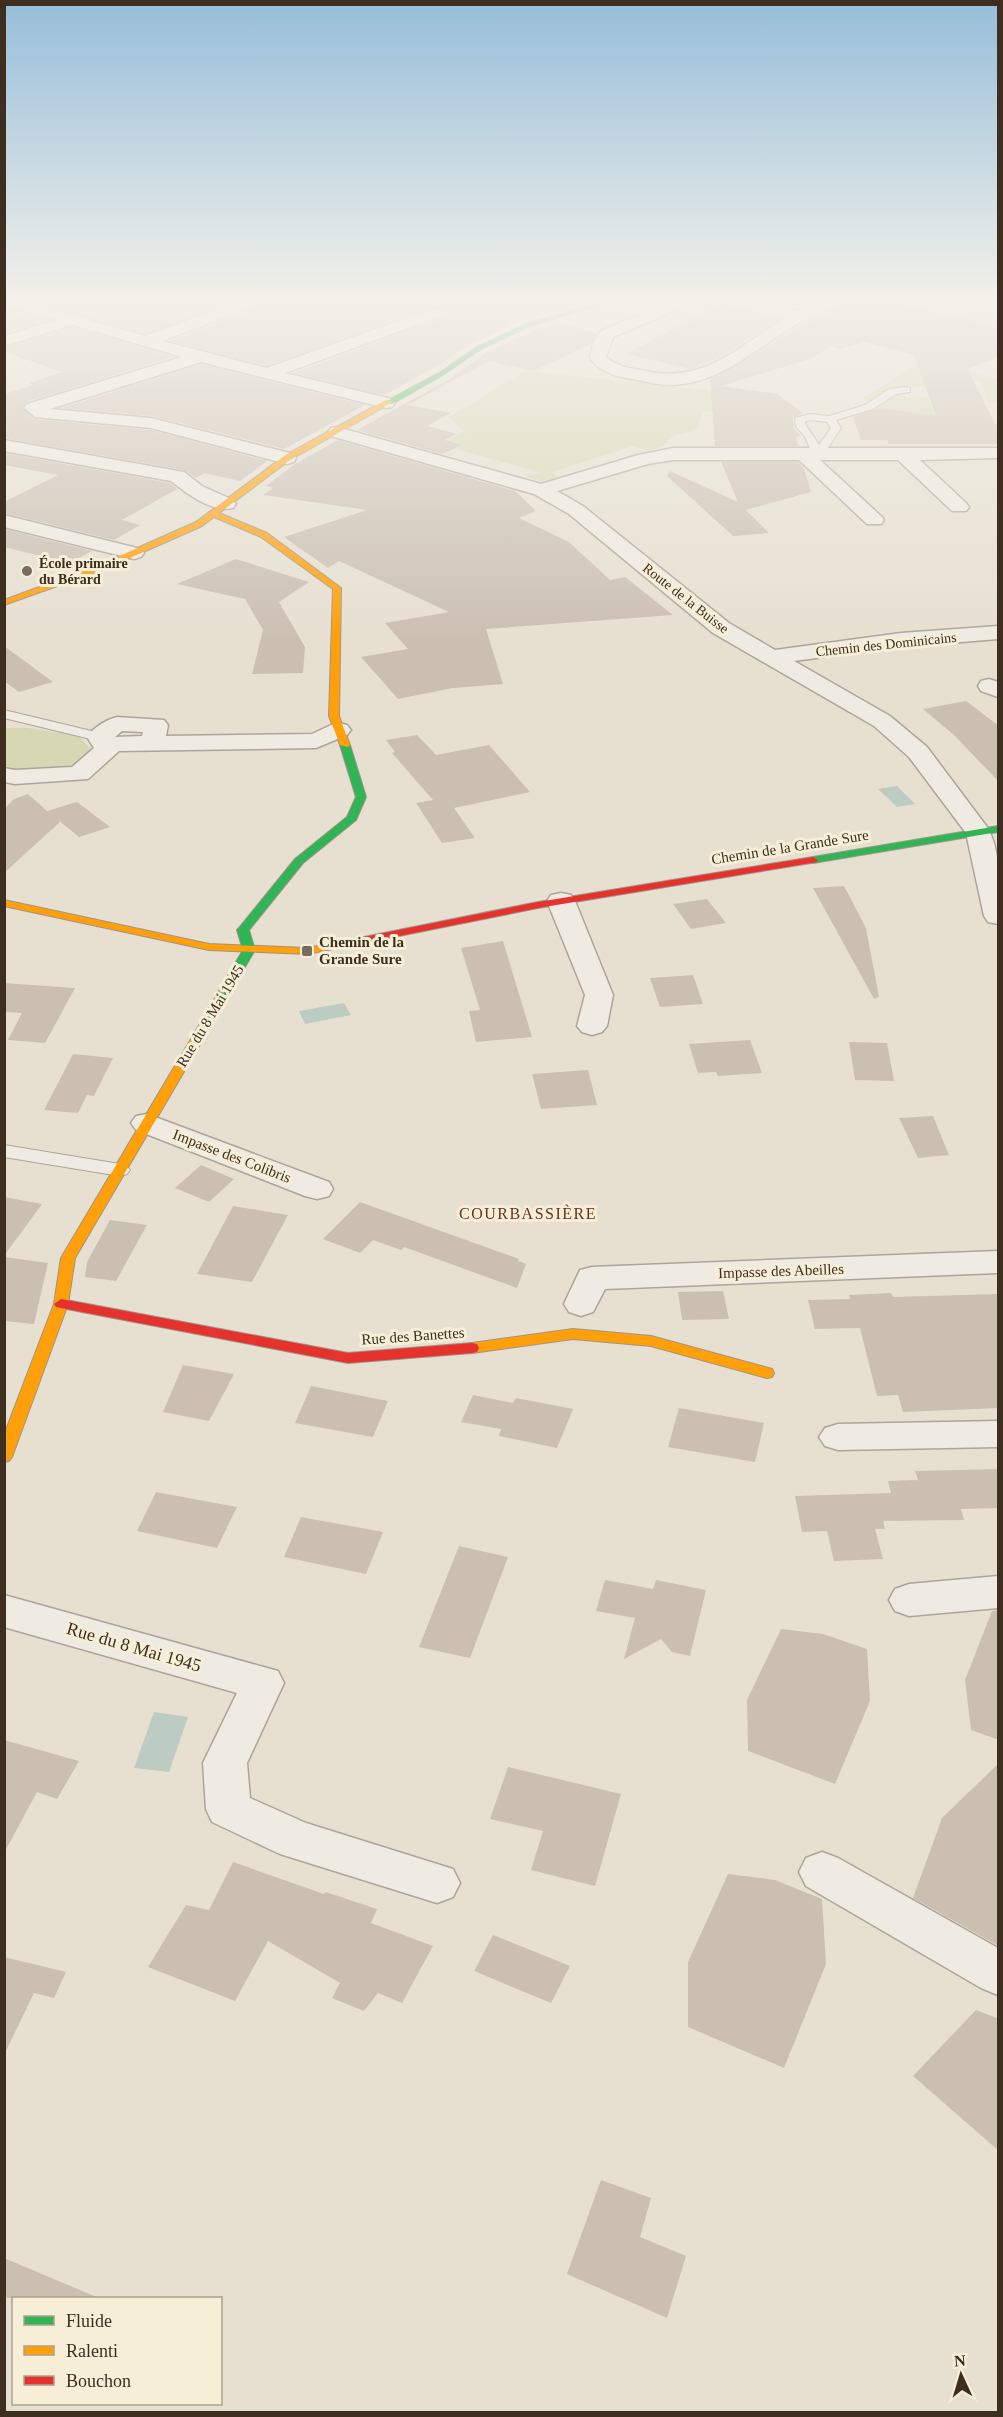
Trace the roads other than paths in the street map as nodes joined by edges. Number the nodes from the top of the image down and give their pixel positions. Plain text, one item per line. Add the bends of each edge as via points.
1 (50, 415) edge
2 (366, 415) edge
3 (844, 415) edge
4 (830, 419) junction
5 (337, 432) junction
6 (4, 445) edge
7 (999, 453) edge
8 (811, 455) junction
9 (903, 455) junction
10 (287, 458) junction
11 (541, 490) junction
12 (959, 507) dead end
13 (221, 509) junction
14 (874, 520) dead end
15 (4, 521) edge
16 (134, 553) junction
17 (4, 603) edge
18 (999, 632) edge
19 (774, 657) junction
20 (4, 714) edge
21 (105, 740) junction
22 (343, 741) junction
23 (4, 775) edge
24 (988, 831) edge
25 (999, 850) edge
26 (561, 902) junction
27 (4, 903) edge
28 (999, 916) edge
29 (249, 950) junction
30 (592, 1026) dead end
31 (147, 1123) junction
32 (4, 1151) edge
33 (120, 1170) junction
34 (317, 1189) dead end
35 (999, 1263) edge
36 (61, 1304) junction
37 (581, 1304) dead end
38 (767, 1373) dead end
39 (999, 1434) edge
40 (838, 1437) dead end
41 (6, 1447) edge
42 (999, 1592) edge
43 (909, 1600) dead end
44 (4, 1611) edge
45 (822, 1872) dead end
46 (437, 1883) dead end
47 (999, 1973) edge

1 - 10 street via 151,423
2 - 5 street
3 - 4 lane
4 - 8 lane via 836,428
4 - 8 lane via 799,420 809,434
5 - 10 street
5 - 11 street, Route de la Buisse
6 - 13 street via 177,476
7 - 9 street
8 - 9 street
8 - 11 street via 673,454
8 - 14 street
9 - 12 street
10 - 13 street
11 - 19 street, Route de la Buisse via 599,527 721,627
13 - 16 street via 199,524
13 - 22 street, Rue du 8 Mai 1945 via 277,543 337,588 334,716
15 - 16 street
16 - 17 street
18 - 19 street, Chemin des Dominicains
19 - 24 street, Route de la Buisse via 882,721 918,752
20 - 21 lane
21 - 22 street via 117,724 156,725 153,743
21 - 23 street via 79,774
22 - 29 street, Rue du 8 Mai 1945 via 361,797 352,818 298,861 243,930
24 - 25 street
24 - 26 street, Chemin de la Grande Sure
24 - 28 street, Route de la Buisse via 982,841
26 - 29 street, Chemin de la Grande Sure via 308,951
26 - 30 street via 599,995
27 - 29 street, Chemin de la Grande Sure via 209,947
29 - 31 street, Rue du 8 Mai 1945
31 - 33 street, Rue du 8 Mai 1945
31 - 34 street, Impasse des Colibris
32 - 33 lane
33 - 36 street, Rue du 8 Mai 1945 via 68,1258
35 - 37 street, Impasse des Abeilles via 592,1278
36 - 38 street, Rue des Banettes via 348,1358 489,1347 573,1334 651,1341
36 - 41 street, Rue du 8 Mai 1945
39 - 40 street
42 - 43 street
44 - 46 street, Rue du 8 Mai 1945 via 263,1683 225,1763 228,1809 296,1840
45 - 47 street

